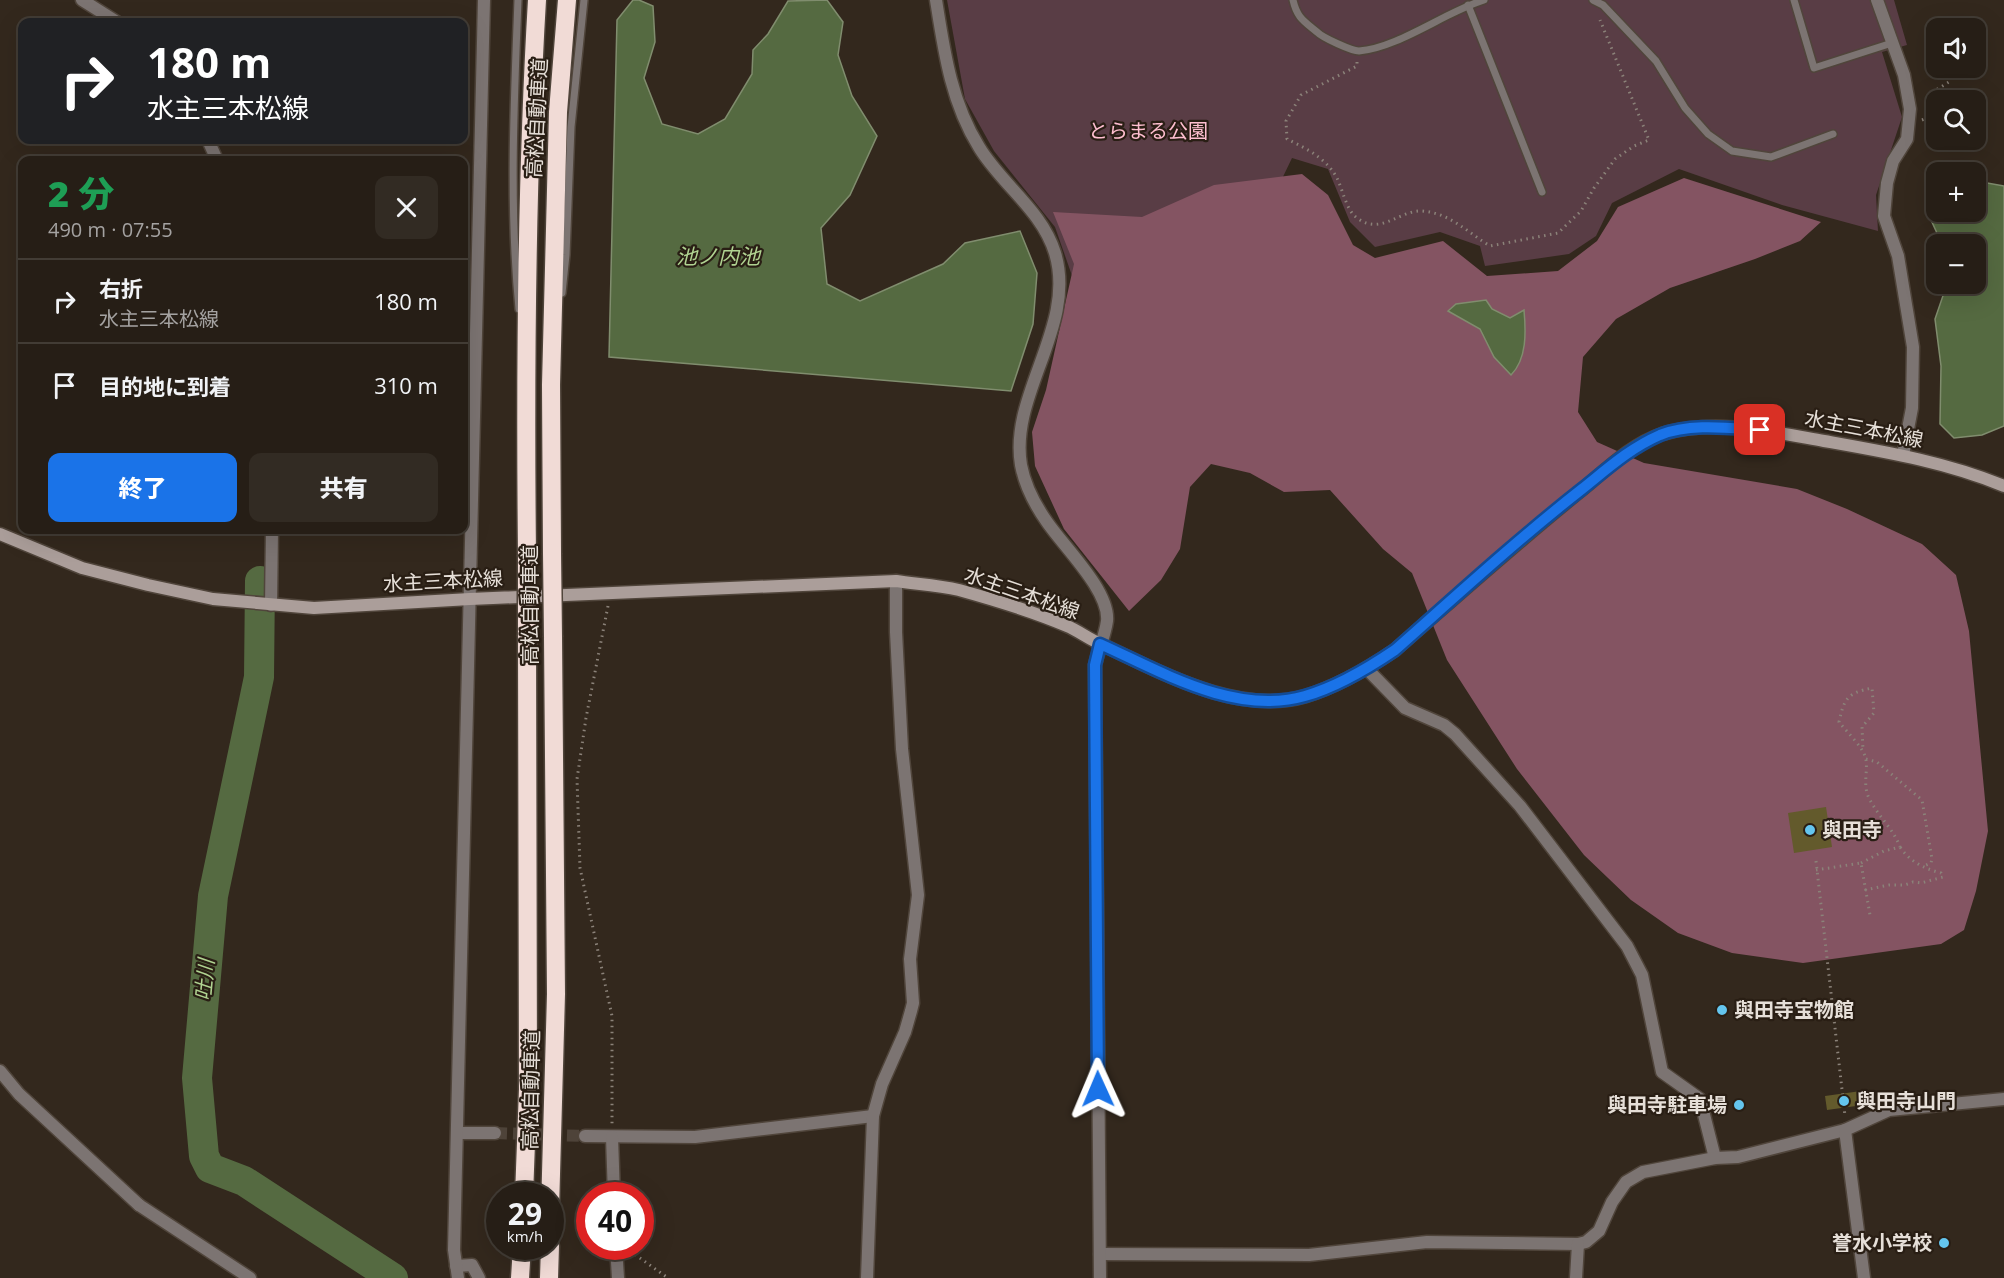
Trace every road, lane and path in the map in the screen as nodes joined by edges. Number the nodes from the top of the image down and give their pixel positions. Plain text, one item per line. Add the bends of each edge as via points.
1 (81, 0) edge
2 (483, 0) edge
3 (518, 0) edge
4 (537, 0) edge
5 (567, 0) edge
6 (584, 0) edge
7 (936, 0) edge
8 (1293, 0) edge
9 (1484, 0) edge
10 (1593, 0) edge
11 (1794, 0) edge
12 (1877, 0) edge
13 (1468, 5) junction
14 (1596, 11) dead end
15 (110, 18) edge
16 (1892, 43) junction
17 (1357, 51) junction
18 (1949, 82) dead end
19 (1908, 127) junction
20 (1833, 134) dead end
21 (1542, 192) dead end
22 (525, 386) junction
23 (551, 386) junction
24 (1903, 454) junction
25 (2004, 486) edge
26 (0, 534) edge
27 (272, 534) edge
28 (896, 581) junction
29 (611, 593) junction
30 (470, 599) junction
31 (271, 605) junction
32 (1100, 644) junction
33 (1367, 669) junction
34 (1863, 751) junction
35 (1866, 759) junction
36 (1900, 847) junction
37 (1816, 861) dead end
38 (1861, 863) junction
39 (1924, 866) junction
40 (1816, 870) junction
41 (1865, 890) junction
42 (1869, 915) dead end
43 (0, 1071) edge
44 (2004, 1099) edge
45 (873, 1116) junction
46 (1845, 1130) junction
47 (458, 1133) junction
48 (495, 1133) tunnel mouth
49 (585, 1136) tunnel mouth
50 (612, 1137) junction
51 (1715, 1158) junction
52 (525, 1182) edge
53 (551, 1182) edge
54 (614, 1182) edge
55 (1578, 1244) junction
56 (1100, 1254) junction
57 (550, 1260) edge
58 (617, 1260) edge
59 (643, 1260) edge
60 (457, 1272) edge
61 (549, 1277) edge
62 (250, 1278) edge
63 (479, 1278) edge
64 (618, 1278) edge
65 (668, 1278) edge
66 (867, 1278) edge
67 (1100, 1278) edge
68 (1576, 1278) edge
69 (1864, 1278) edge

1 - 15 street
2 - 30 street
3 - 22 lane via 513,109 515,268
4 - 22 highway, 高松自動車道
5 - 23 highway, 高松自動車道 via 558,112
6 - 23 lane via 571,127 566,255
7 - 32 street via 945,56 964,120 997,173 1037,218 1056,257 1057,309 1023,422 1021,463 1035,504 1103,600 1107,622
8 - 17 lane via 1296,13 1320,35
9 - 13 lane
10 - 20 lane via 1656,61 1685,108 1708,134 1732,151 1771,157
11 - 16 lane via 1814,68
12 - 16 street
13 - 17 lane via 1389,44
13 - 21 lane
14 - 17 path via 1649,140 1615,159 1581,211 1558,233 1490,246 1449,217 1422,211 1376,225 1357,218 1336,176 1317,154 1287,139 1286,121 1301,95 1356,66
16 - 19 street via 1904,75 1910,109
18 - 19 path via 1936,90 1927,118
19 - 24 street via 1907,139 1893,161 1887,183 1884,216 1898,256 1913,347 1912,408
22 - 52 highway, 高松自動車道, bridge via 528,1089
23 - 53 highway, 高松自動車道, bridge via 556,994
24 - 25 main road, 水主三本松線
24 - 33 main road, 水主三本松線 via 1760,430 1692,429 1662,434 1629,450 1395,650
26 - 31 main road, 水主三本松線 via 82,568 213,599
27 - 31 street
28 - 29 main road, 水主三本松線
28 - 32 main road, 水主三本松線 via 957,590 1014,606
28 - 45 street via 902,749 918,895 910,959 913,1003
29 - 30 main road, 水主三本松線
29 - 50 path via 578,779 580,868 612,1016
30 - 31 main road, 水主三本松線 via 314,608
30 - 47 street
32 - 33 main road, 水主三本松線 via 1205,690 1249,700 1304,696
32 - 56 street via 1095,665
33 - 51 street via 1405,708 1455,734 1520,806 1627,946 1642,975 1662,1072 1700,1099
34 - 34 path via 1839,722 1843,702 1857,691 1872,688 1874,713 1862,727
34 - 35 path
35 - 36 path via 1864,776 1869,798
35 - 39 path via 1877,762 1922,800 1932,860
36 - 38 path
36 - 39 path via 1905,855
37 - 40 path
38 - 40 path
38 - 41 path
39 - 41 path via 1943,877
40 - 46 path
41 - 42 path
43 - 62 street via 19,1094 139,1205
44 - 46 street via 1888,1110
45 - 50 street via 694,1137
45 - 66 street
46 - 51 street via 1738,1157
46 - 69 street
47 - 48 street
47 - 60 street via 454,1250
49 - 50 street
50 - 54 street
51 - 55 street via 1643,1172 1626,1182 1599,1231
55 - 56 street via 1427,1242 1309,1255
55 - 68 street
56 - 67 street
57 - 61 highway
58 - 64 street
59 - 65 path
60 - 63 street via 472,1265

